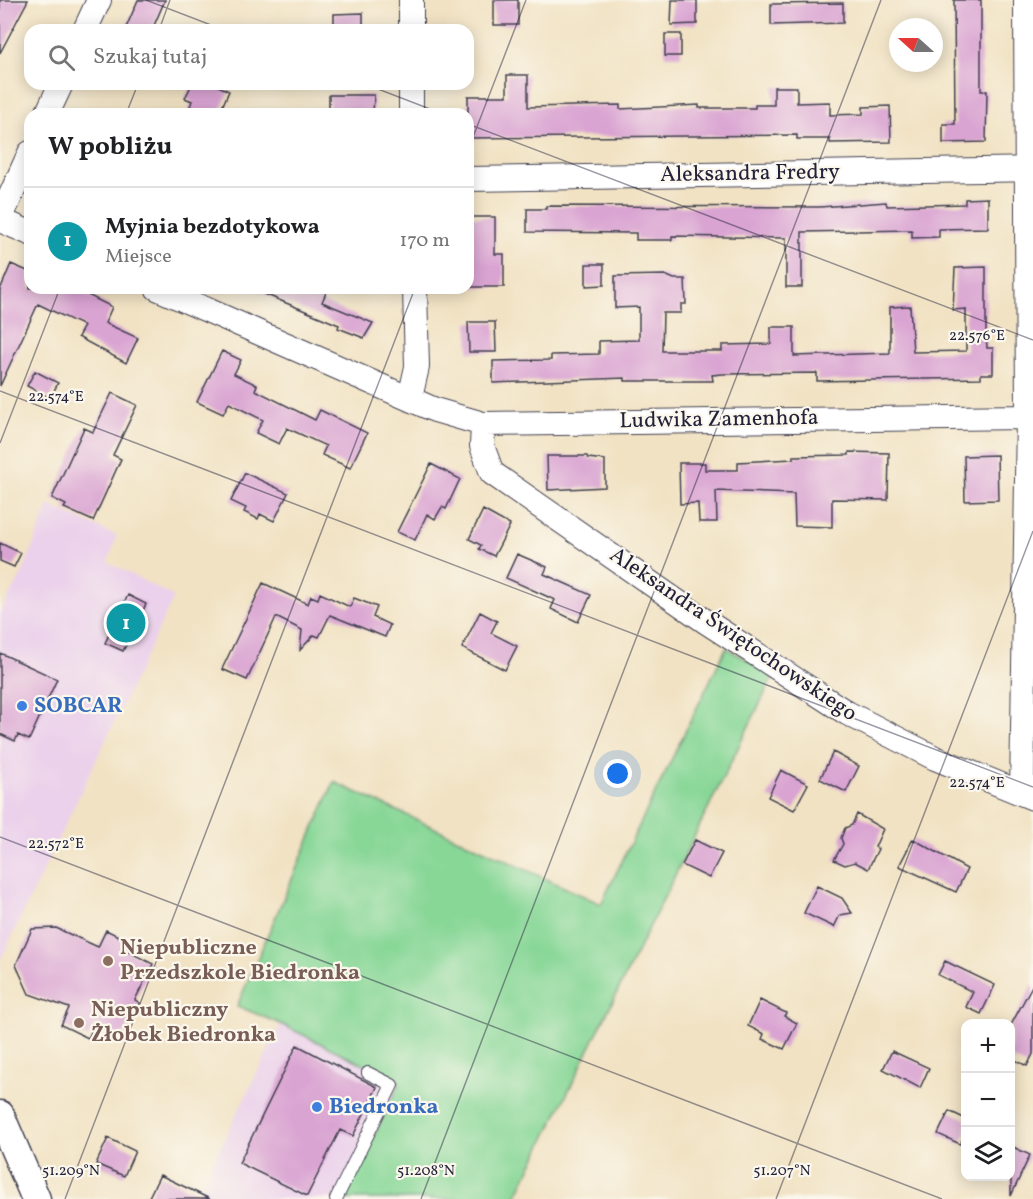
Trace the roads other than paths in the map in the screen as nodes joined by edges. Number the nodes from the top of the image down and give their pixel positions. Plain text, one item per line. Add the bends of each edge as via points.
1 (99, 0) edge
2 (411, 0) edge
3 (1026, 0) edge
4 (88, 24) edge
5 (411, 24) edge
6 (58, 90) edge
7 (411, 90) edge
8 (50, 108) edge
9 (411, 108) edge
10 (24, 166) edge
11 (1029, 169) edge
12 (474, 179) edge
13 (0, 220) edge
14 (24, 230) edge
15 (171, 294) edge
16 (415, 294) edge
17 (410, 398) junction
18 (1030, 417) edge
19 (483, 423) junction
20 (1028, 795) edge
21 (368, 1073) dead end
22 (0, 1115) edge
23 (36, 1199) edge
24 (336, 1199) edge

1 - 4 street
2 - 5 street
3 - 11 street
6 - 8 street
7 - 9 street
10 - 13 street
11 - 12 street, Aleksandra Fredry
11 - 18 street
13 - 14 street
15 - 17 street
16 - 17 street via 417,367
17 - 19 street, Ludwika Zamenhofa via 457,418
18 - 19 street, Ludwika Zamenhofa
18 - 20 street
19 - 20 street, Aleksandra Świętochowskiego via 482,446 492,473 705,621 847,714 935,758
21 - 24 lane via 392,1085
22 - 23 street

